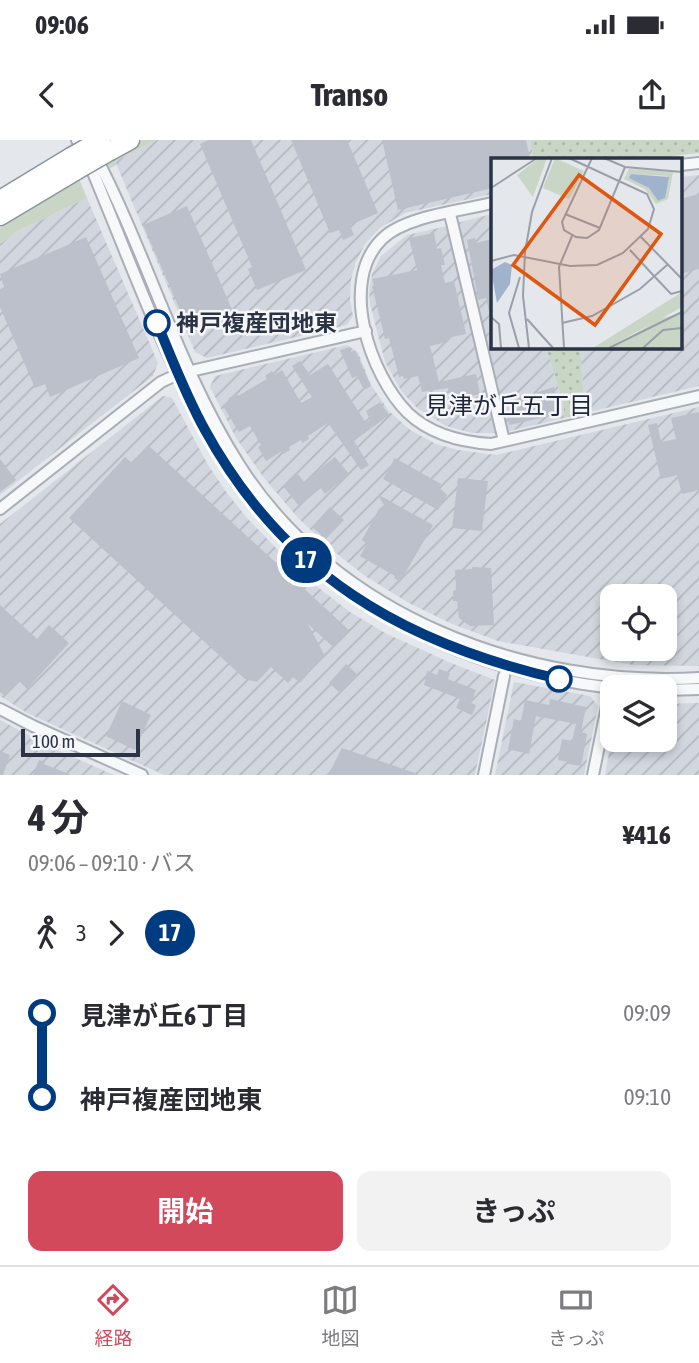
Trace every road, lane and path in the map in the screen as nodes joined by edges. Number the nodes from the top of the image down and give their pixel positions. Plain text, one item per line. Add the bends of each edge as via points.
1 (88, 140) edge
2 (130, 140) edge
3 (105, 145) edge
4 (75, 155) edge
5 (0, 200) edge
6 (491, 204) edge
7 (450, 214) junction
8 (0, 216) edge
9 (366, 331) junction
10 (190, 372) junction
11 (178, 374) junction
12 (699, 396) edge
13 (504, 441) junction
14 (0, 509) edge
15 (613, 675) edge
16 (504, 676) dead end
17 (677, 678) edge
18 (699, 678) edge
19 (600, 686) edge
20 (699, 689) edge
21 (677, 690) edge
22 (0, 709) edge
23 (600, 741) edge
24 (142, 775) edge
25 (484, 775) edge
26 (593, 775) edge

1 - 10 street
2 - 3 highway
3 - 4 highway, bridge
4 - 5 highway
4 - 8 highway
4 - 11 street via 92,170
6 - 7 street
7 - 9 street via 397,228 370,254 360,288
7 - 13 street
9 - 10 street
9 - 13 street via 382,379 409,414 468,443
10 - 11 street
10 - 15 street via 241,467 265,500 357,586 428,627 469,644 511,658
11 - 14 street via 161,382
11 - 19 street via 205,429 257,506 311,564 351,594 423,636 465,653 509,668
12 - 13 street
16 - 25 street
17 - 18 street
20 - 21 street
22 - 24 street
23 - 26 street

